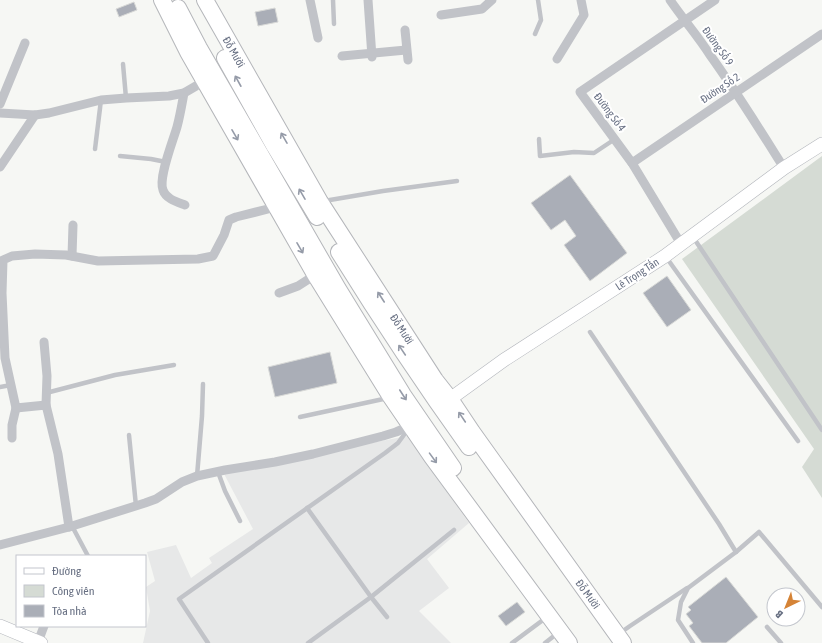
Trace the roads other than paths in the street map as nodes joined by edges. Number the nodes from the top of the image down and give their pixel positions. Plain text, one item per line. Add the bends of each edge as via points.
1 (162, 0) edge
2 (173, 0) edge
3 (192, 0) edge
4 (204, 0) edge
5 (310, 0) edge
6 (333, 0) edge
7 (368, 0) edge
8 (492, 0) edge
9 (538, 0) edge
10 (581, 0) edge
11 (670, 0) edge
12 (715, 0) edge
13 (441, 15) dead end
14 (685, 20) junction
15 (334, 24) dead end
16 (405, 30) dead end
17 (535, 34) dead end
18 (822, 34) edge
19 (318, 38) dead end
20 (25, 43) dead end
21 (406, 50) junction
22 (372, 55) junction
23 (342, 56) dead end
24 (557, 59) dead end
25 (408, 60) dead end
26 (123, 64) dead end
27 (204, 80) junction
28 (736, 92) junction
29 (184, 93) junction
30 (126, 98) junction
31 (101, 100) junction
32 (0, 104) edge
33 (0, 114) edge
34 (35, 116) junction
35 (539, 139) dead end
36 (615, 139) junction
37 (822, 144) edge
38 (95, 149) dead end
39 (120, 156) dead end
40 (166, 162) junction
41 (632, 163) junction
42 (0, 167) edge
43 (784, 168) junction
44 (457, 181) dead end
45 (320, 202) junction
46 (185, 206) dead end
47 (276, 206) junction
48 (73, 225) dead end
49 (692, 236) junction
50 (681, 244) junction
51 (72, 256) junction
52 (665, 256) junction
53 (316, 276) junction
54 (279, 293) dead end
55 (590, 332) dead end
56 (44, 342) dead end
57 (174, 365) dead end
58 (203, 384) dead end
59 (11, 385) junction
60 (0, 387) edge
61 (46, 393) junction
62 (391, 397) junction
63 (445, 402) junction
64 (46, 405) junction
65 (16, 408) junction
66 (300, 417) dead end
67 (415, 423) junction
68 (822, 430) edge
69 (129, 435) dead end
70 (12, 438) dead end
71 (798, 441) dead end
72 (218, 472) junction
73 (196, 476) junction
74 (136, 506) junction
75 (307, 508) junction
76 (240, 520) dead end
77 (71, 527) junction
78 (454, 530) dead end
79 (0, 545) edge
80 (736, 552) junction
81 (87, 555) edge
82 (688, 588) junction
83 (371, 597) junction
84 (822, 607) edge
85 (552, 614) junction
86 (387, 617) dead end
87 (0, 626) edge
88 (44, 627) edge
89 (767, 627) dead end
90 (565, 634) edge
91 (617, 640) edge
92 (40, 642) edge
93 (208, 643) edge
94 (309, 643) edge
95 (512, 643) edge
96 (545, 643) edge
97 (579, 643) edge
98 (693, 643) edge
99 (781, 643) edge

1 - 27 highway
2 -> 67 highway via 317,253 399,388
63 -> 3 highway, Đỗ Mười via 380,318 309,205
45 -> 4 highway, Đỗ Mười
5 - 19 street
6 - 15 lane
7 - 22 street
8 - 13 street via 482,9
9 - 17 lane via 541,20
10 - 24 street via 584,15
11 - 14 street, Đường Số 9
12 - 14 street, Đường Số 4
14 - 28 street, Đường Số 9
14 - 36 street, Đường Số 4 via 580,92
16 - 21 street
18 - 28 street, Đường Số 2
20 - 32 street
21 - 22 street
21 - 25 street
22 - 23 street
26 - 30 lane
27 - 29 street
27 -> 47 highway
28 - 41 street, Đường Số 2
28 - 43 street, Đường Số 9
29 - 30 street
29 - 40 street via 177,128
30 - 31 street
31 - 34 street
31 - 38 lane
33 - 34 street
34 - 42 street
35 - 36 lane via 540,156 574,152 594,153
36 - 41 street, Đường Số 4
37 - 43 street, Lê Trọng Tấn
39 - 40 lane
40 - 46 street via 162,189 165,195
41 - 50 street, Đường Số 4
43 - 49 street, Lê Trọng Tấn
44 - 45 lane
63 -> 45 highway, Đỗ Mười via 435,380
47 - 51 street via 229,220 213,256 198,259 98,261
47 -> 53 highway
48 - 51 street
49 - 50 street, Lê Trọng Tấn
49 - 68 lane
50 - 52 street, Lê Trọng Tấn
51 - 59 street via 35,254 12,256 3,260 5,358
52 - 63 street, Lê Trọng Tấn
52 - 71 lane
53 - 54 street
53 - 62 highway
55 - 80 lane
56 - 61 street
57 - 61 lane via 115,375
58 - 73 lane
59 - 60 lane
59 - 65 street
61 - 64 street
62 - 66 lane
62 - 67 highway
63 - 67 highway
91 -> 63 highway, Đỗ Mười
64 - 65 street
64 - 77 street
65 - 70 street
67 - 72 street via 383,436 313,454
67 - 75 lane via 398,443
67 -> 85 highway
69 - 74 lane
72 - 73 street
72 - 76 lane
73 - 74 street via 156,499
74 - 77 street
75 - 83 lane
75 - 93 lane via 179,599
77 - 79 street
77 - 81 lane
78 - 83 lane
80 - 82 lane
80 - 84 lane via 759,532
82 - 91 lane via 630,626
82 - 98 lane via 681,602 678,620
83 - 86 lane
83 - 94 lane
85 - 90 highway
85 - 95 lane
87 - 92 street
88 - 92 street
89 - 99 lane
90 - 96 lane
90 - 97 highway

